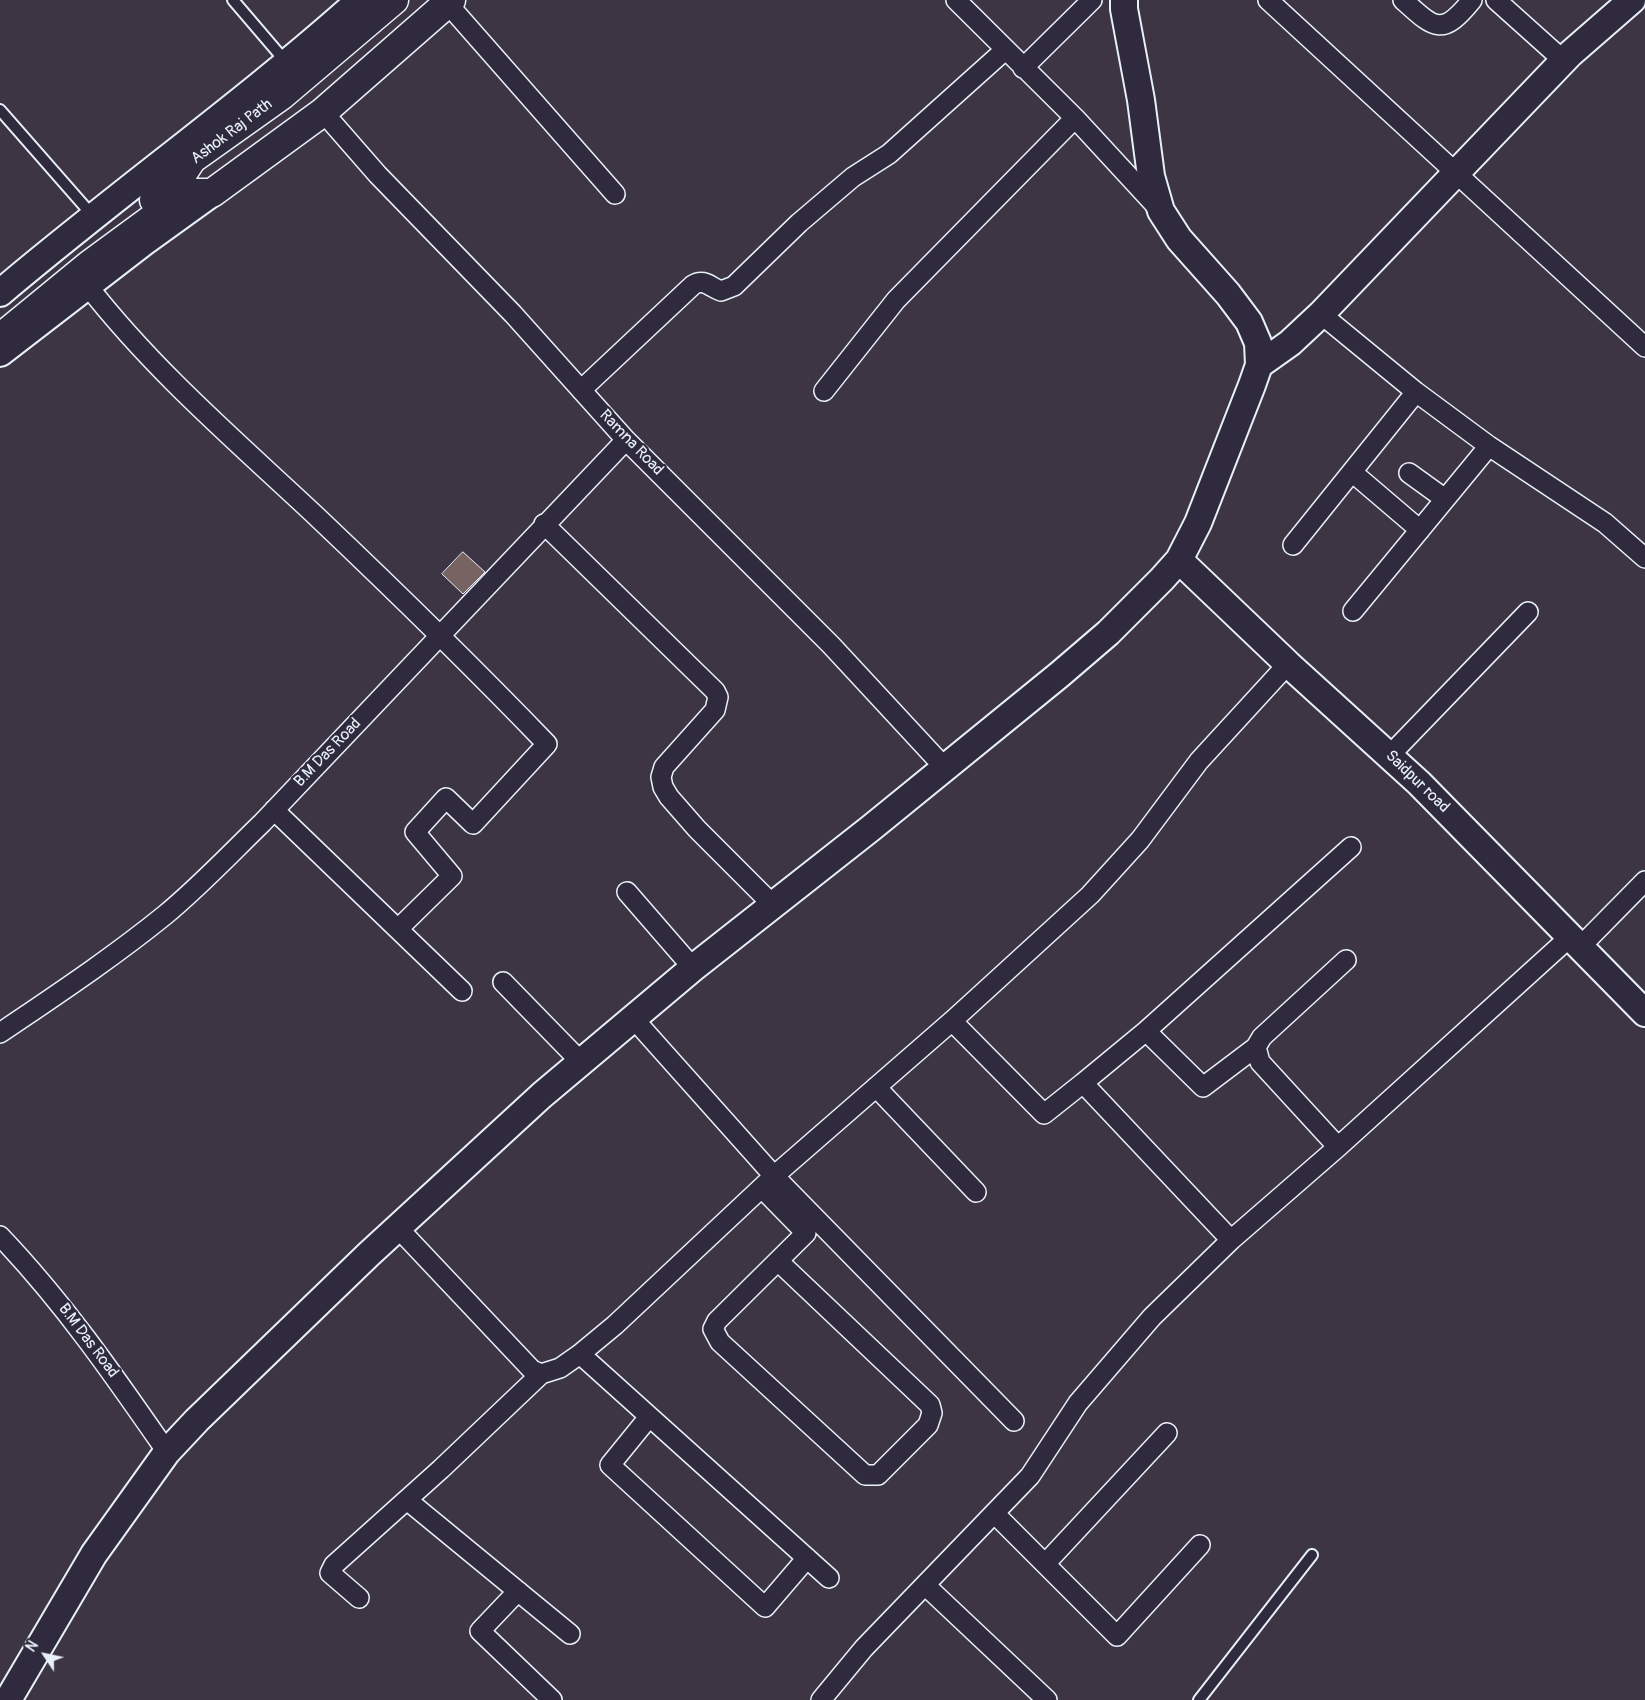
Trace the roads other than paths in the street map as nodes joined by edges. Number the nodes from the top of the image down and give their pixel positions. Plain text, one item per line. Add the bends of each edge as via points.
1 (233, 0) edge
2 (360, 0) edge
3 (394, 0) edge
4 (956, 0) edge
5 (1092, 0) edge
6 (1124, 0) edge
7 (1268, 0) edge
8 (1402, 0) edge
9 (1472, 0) edge
10 (1496, 0) edge
11 (1632, 0) edge
12 (449, 2) edge
13 (1005, 50) junction
14 (1564, 61) junction
15 (286, 62) junction
16 (1023, 68) junction
17 (0, 110) edge
18 (323, 112) junction
19 (1075, 118) junction
20 (1456, 173) junction
21 (212, 193) junction
22 (615, 194) dead end
23 (1161, 211) junction
24 (93, 216) junction
25 (87, 285) junction
26 (0, 292) edge
27 (1321, 314) junction
28 (0, 318) edge
29 (0, 338) edge
30 (1645, 347) edge
31 (0, 353) edge
32 (1259, 365) junction
33 (581, 390) junction
34 (824, 391) dead end
35 (1416, 392) junction
36 (626, 440) junction
37 (1488, 446) junction
38 (1352, 472) junction
39 (1409, 473) dead end
40 (1445, 499) junction
41 (544, 524) junction
42 (1420, 530) junction
43 (1293, 544) dead end
44 (1645, 558) edge
45 (1179, 560) junction
46 (1354, 611) dead end
47 (1528, 612) dead end
48 (441, 634) junction
49 (1288, 664) junction
50 (1390, 755) junction
51 (945, 768) junction
52 (274, 810) junction
53 (1351, 847) dead end
54 (1645, 881) edge
55 (627, 892) dead end
56 (774, 906) junction
57 (398, 929) junction
58 (1576, 941) junction
59 (1346, 960) dead end
60 (693, 968) junction
61 (503, 982) dead end
62 (462, 991) dead end
63 (1645, 1013) edge
64 (633, 1018) junction
65 (952, 1021) junction
66 (1146, 1030) junction
67 (0, 1033) edge
68 (1256, 1046) junction
69 (581, 1062) junction
70 (1083, 1083) junction
71 (876, 1087) junction
72 (1338, 1147) junction
73 (768, 1182) junction
74 (976, 1192) dead end
75 (398, 1228) junction
76 (0, 1236) edge
77 (1231, 1240) junction
78 (778, 1261) junction
79 (580, 1354) junction
80 (540, 1374) junction
81 (649, 1417) junction
82 (1014, 1421) dead end
83 (1167, 1433) dead end
84 (167, 1452) junction
85 (407, 1500) junction
86 (995, 1514) junction
87 (1200, 1545) dead end
88 (1312, 1555) dead end
89 (807, 1558) junction
90 (1046, 1564) junction
91 (830, 1578) dead end
92 (925, 1585) junction
93 (518, 1591) junction
94 (359, 1598) dead end
95 (570, 1634) dead end
96 (0, 1696) edge
97 (4, 1700) edge
98 (8, 1700) edge
99 (552, 1700) edge
100 (821, 1700) edge
101 (1047, 1700) edge
102 (1199, 1700) edge

1 - 15 lane
2 - 15 main road
3 - 28 main road, Ashok Raj Path via 282,95 192,159 177,182
4 - 13 street
5 - 16 street
6 - 23 main road via 1151,176
7 - 20 street
8 - 9 street via 1424,19 1438,26 1449,24
10 - 14 street
11 - 14 main road
12 - 18 main road
12 - 22 street
13 - 16 street
13 - 33 street via 889,154 853,177 734,286 721,291 705,283 693,285
14 - 20 main road
15 - 24 main road
16 - 19 street
17 - 24 lane
18 - 21 main road
18 - 33 street, Ramna Road via 378,175 460,258
19 - 23 street
19 - 34 street via 896,300
20 - 27 main road
20 - 30 street
21 - 25 main road
21 - 29 main road via 187,193 89,265
23 - 32 main road via 1179,239 1249,322 1258,343
24 - 26 main road
25 - 31 main road
25 - 48 street via 177,388
27 - 32 main road via 1290,343
27 - 35 street
32 - 45 main road via 1198,523
33 - 36 street, Ramna Road
35 - 37 street
35 - 38 street
36 - 41 street, B.M Das Road
36 - 51 street, Ramna Road via 830,645
37 - 40 street
37 - 44 street via 1605,523
38 - 42 street
38 - 43 street
39 - 40 street
40 - 42 street
41 - 48 street, B.M Das Road
41 - 56 street via 715,691 718,697 715,710 664,767 663,787 697,829
42 - 46 street
45 - 49 main road, Saidpur road
45 - 51 main road via 1108,633
47 - 50 street
48 - 52 street, B.M Das Road
48 - 57 street via 546,744 472,824 446,798 415,832 452,876
49 - 50 main road, Saidpur road
49 - 65 street via 1199,761 1140,840 1090,895
50 - 58 main road, Saidpur road
51 - 56 main road
52 - 57 street
52 - 67 street, B.M Das Road via 166,914 79,980
53 - 66 street
54 - 58 street
55 - 60 street
56 - 60 main road
57 - 62 street
58 - 63 main road, Saidpur road
58 - 72 street
59 - 68 street via 1262,1036
60 - 64 main road
61 - 69 street
64 - 69 main road
64 - 73 street
65 - 70 street via 1044,1114
65 - 71 street
66 - 68 street via 1203,1086
66 - 70 street
68 - 72 street via 1260,1062
69 - 75 main road
70 - 77 street
71 - 73 street
71 - 74 street
72 - 77 street
73 - 78 street via 806,1233
73 - 79 street
73 - 82 street
75 - 80 street via 504,1342
75 - 84 main road
76 - 84 street, B.M Das Road via 54,1295
77 - 86 street via 1152,1317 1084,1396 1030,1476
78 - 78 street via 717,1321 713,1329 720,1342 865,1475 878,1475 928,1425 932,1414 930,1405
79 - 80 street via 560,1368
79 - 81 street
80 - 85 street
81 - 89 street
81 - 89 street via 610,1464 765,1607
83 - 90 street
84 - 98 main road via 94,1554
85 - 93 street
85 - 94 street via 334,1565 330,1573
86 - 90 street
86 - 92 street
87 - 90 street via 1117,1636
88 - 102 lane
89 - 91 street
92 - 100 street via 864,1648
92 - 101 street
93 - 95 street
93 - 99 street via 480,1631
96 - 97 street

